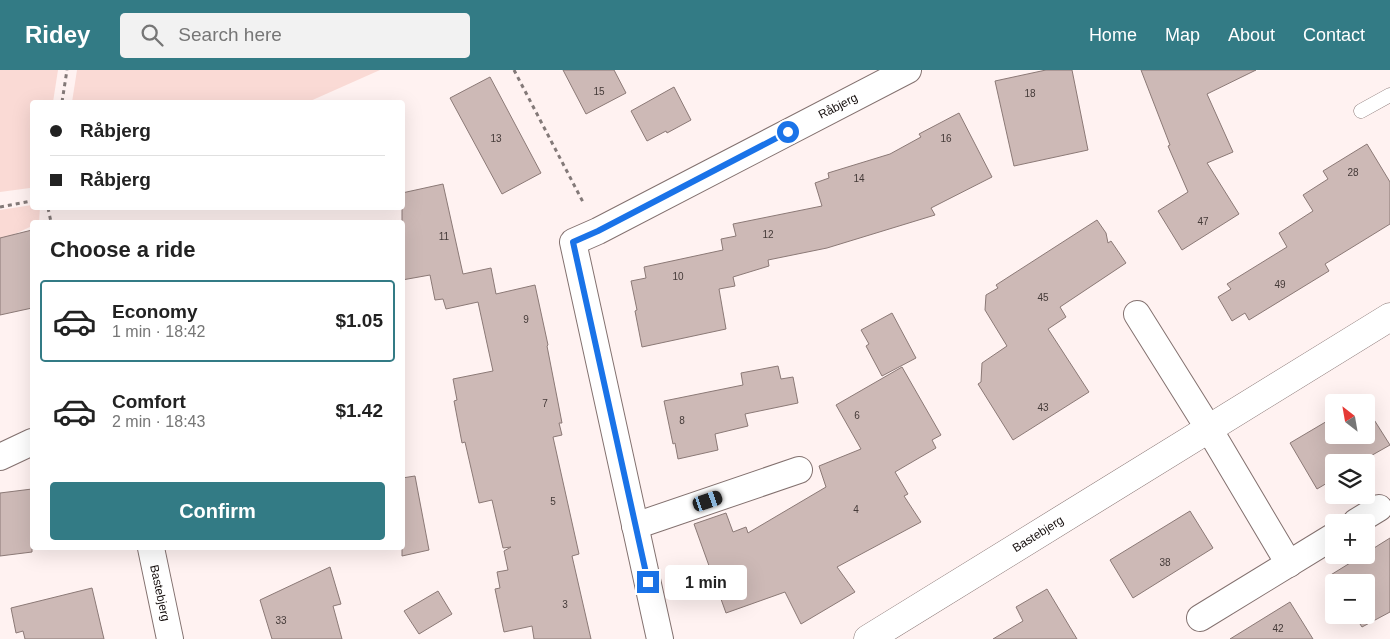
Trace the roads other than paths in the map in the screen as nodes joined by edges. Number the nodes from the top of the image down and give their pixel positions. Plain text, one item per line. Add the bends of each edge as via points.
1 (908, 70) edge
2 (1390, 95) edge
3 (1362, 111) dead end
4 (1137, 314) dead end
5 (1390, 317) edge
6 (1209, 429) junction
7 (30, 443) edge
8 (0, 457) edge
9 (799, 470) dead end
10 (1379, 508) dead end
11 (1369, 514) edge
12 (636, 526) junction
13 (1325, 542) edge
14 (151, 550) edge
15 (1289, 564) junction
16 (1200, 618) dead end
17 (170, 639) edge
18 (660, 639) edge
19 (868, 639) edge

1 - 12 street, Råbjerg via 573,242
2 - 3 lane
4 - 6 street
5 - 6 street, Bastebjerg
6 - 15 street
6 - 19 street, Bastebjerg
7 - 8 street
9 - 12 street
10 - 11 street
12 - 18 street, Råbjerg
13 - 15 street
14 - 17 street, Bastebjerg
15 - 16 street

